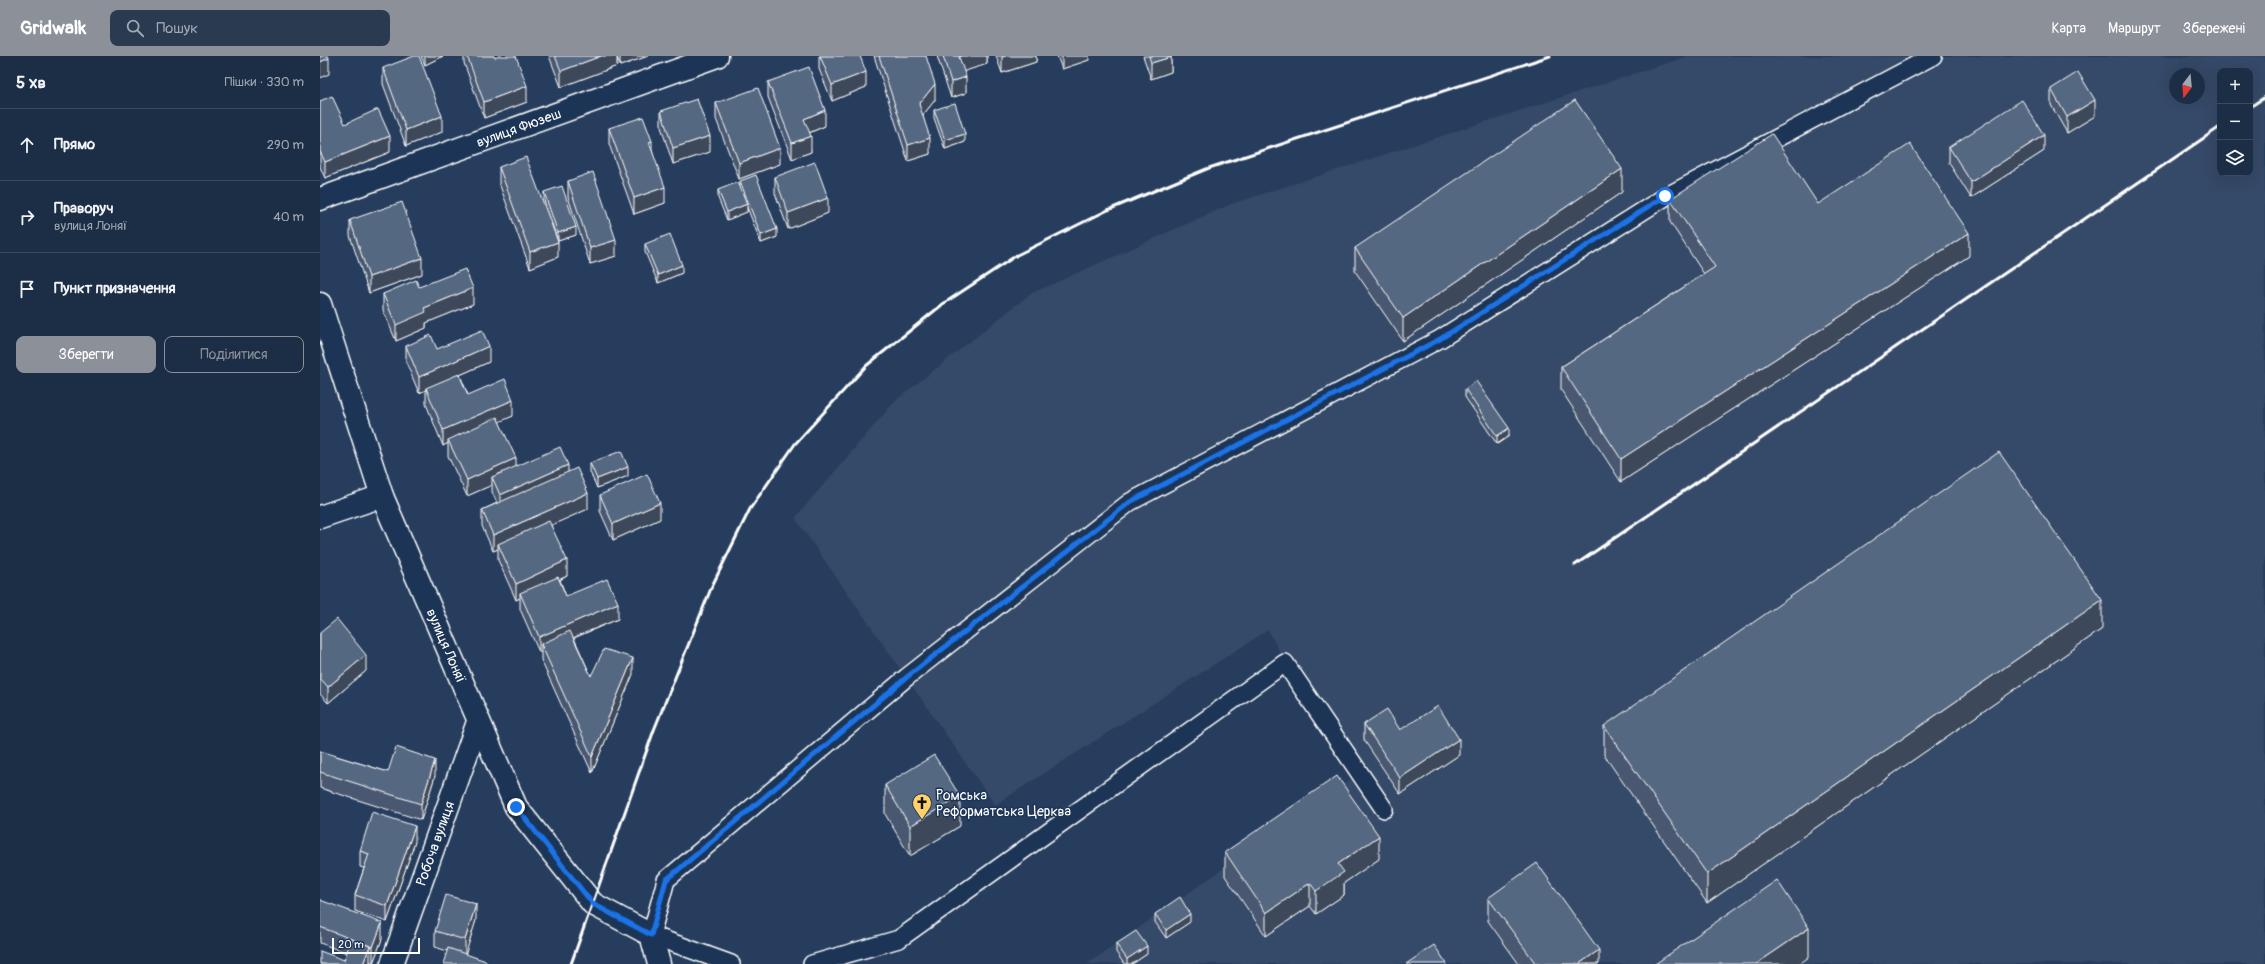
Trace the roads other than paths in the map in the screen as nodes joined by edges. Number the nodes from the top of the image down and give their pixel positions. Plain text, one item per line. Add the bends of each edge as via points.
1 (717, 56) edge
2 (1932, 56) edge
3 (320, 199) edge
4 (320, 304) edge
5 (382, 496) junction
6 (320, 518) edge
7 (478, 722) junction
8 (1384, 809) dead end
9 (651, 935) junction
10 (392, 964) edge
11 (659, 964) edge
12 (731, 964) edge
13 (812, 964) edge

1 - 3 street, вулиця Фюзеш
2 - 9 lane via 1665,196 1440,339 1130,502 907,677 666,880
4 - 5 street, вулиця Лоняї
5 - 6 street
5 - 7 street, вулиця Лоняї
7 - 9 street, вулиця Лоняї via 516,807 593,904
7 - 10 street, Робоча вулиця
8 - 13 lane via 1285,663 899,939
9 - 11 street
9 - 12 lane

